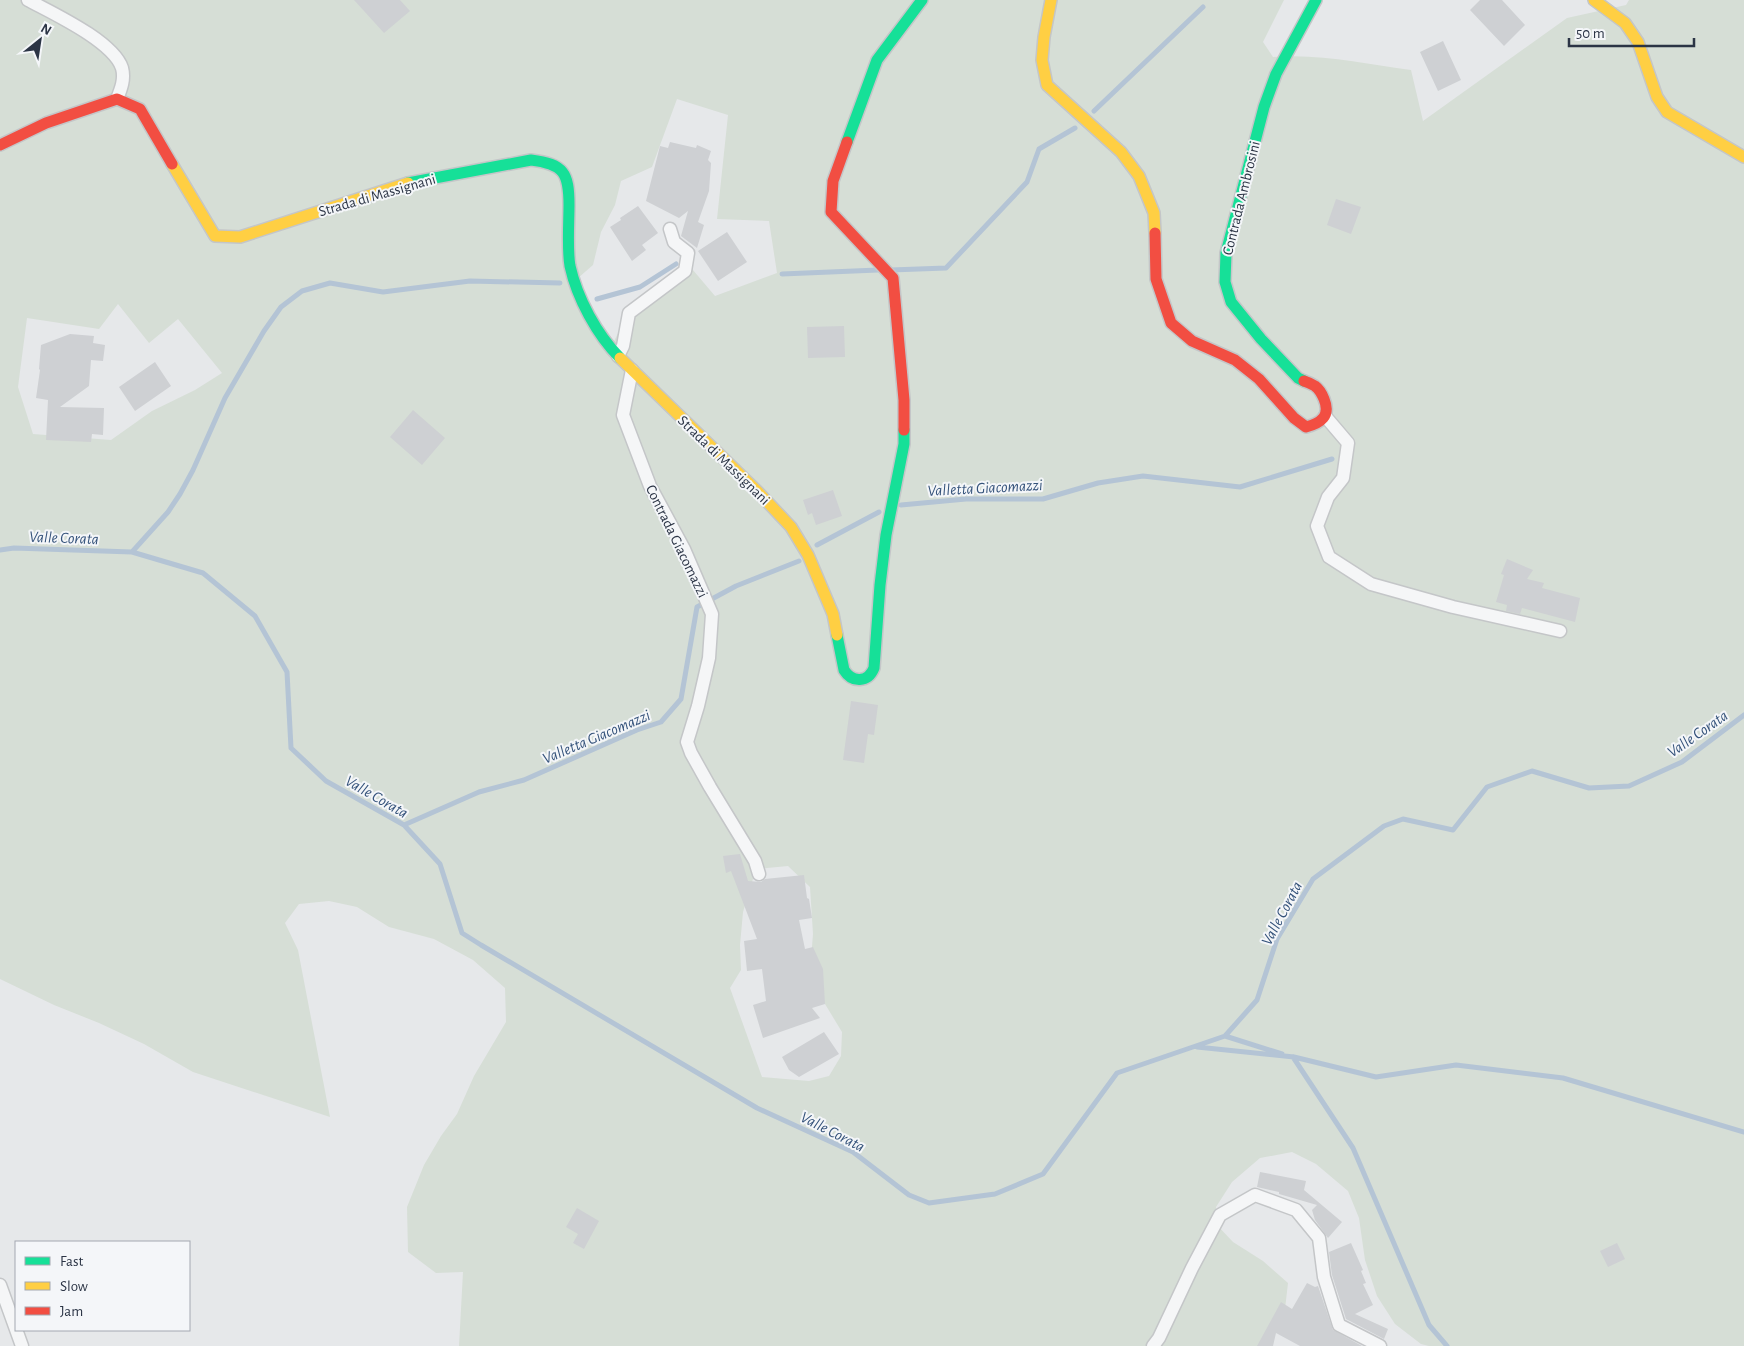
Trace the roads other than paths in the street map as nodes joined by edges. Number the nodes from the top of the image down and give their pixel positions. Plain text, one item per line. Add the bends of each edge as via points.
1 (28, 0) edge
2 (922, 0) edge
3 (1051, 0) edge
4 (1316, 0) edge
5 (1594, 0) edge
6 (117, 99) junction
7 (0, 145) edge
8 (1744, 157) edge
9 (670, 229) dead end
10 (618, 356) junction
11 (632, 370) junction
12 (1321, 420) junction
13 (1560, 631) dead end
14 (759, 874) dead end
15 (0, 1285) edge
16 (15, 1327) edge
17 (17, 1331) edge
18 (22, 1346) edge
19 (1152, 1346) edge
20 (1380, 1346) edge

1 - 6 street via 68,20 107,48 121,67 122,82
2 - 11 street, Strada di Massignani via 877,60 833,181 831,212 893,278 904,400 904,444 885,543 874,668 869,677 855,680 844,670 833,614 808,555 791,527
3 - 12 street via 1042,60 1047,85 1122,152 1139,176 1154,213 1156,279 1171,323 1192,341 1235,360 1259,378 1306,427
4 - 12 street, Contrada Ambrosini via 1276,74 1264,107 1226,253 1225,282 1231,302 1261,339 1298,378 1315,386 1322,394 1327,406
5 - 8 street via 1625,23 1638,42 1657,97 1667,112
6 - 7 street via 46,123
6 - 10 street, Strada di Massignani via 140,109 215,236 240,237 414,181 531,160 549,162 565,173 569,184 570,265 586,312
9 - 10 street via 674,242 688,253 685,271 629,313
10 - 11 street, Strada di Massignani
11 - 14 street, Contrada Giacomazzi via 623,415 650,486 684,549 712,614 709,658 687,742 710,788 755,861
12 - 13 street via 1348,443 1343,478 1328,497 1317,526 1329,557 1371,584
15 - 16 street
17 - 18 street
19 - 20 street via 1160,1338 1220,1215 1255,1196 1296,1210 1319,1238 1324,1278 1339,1325

